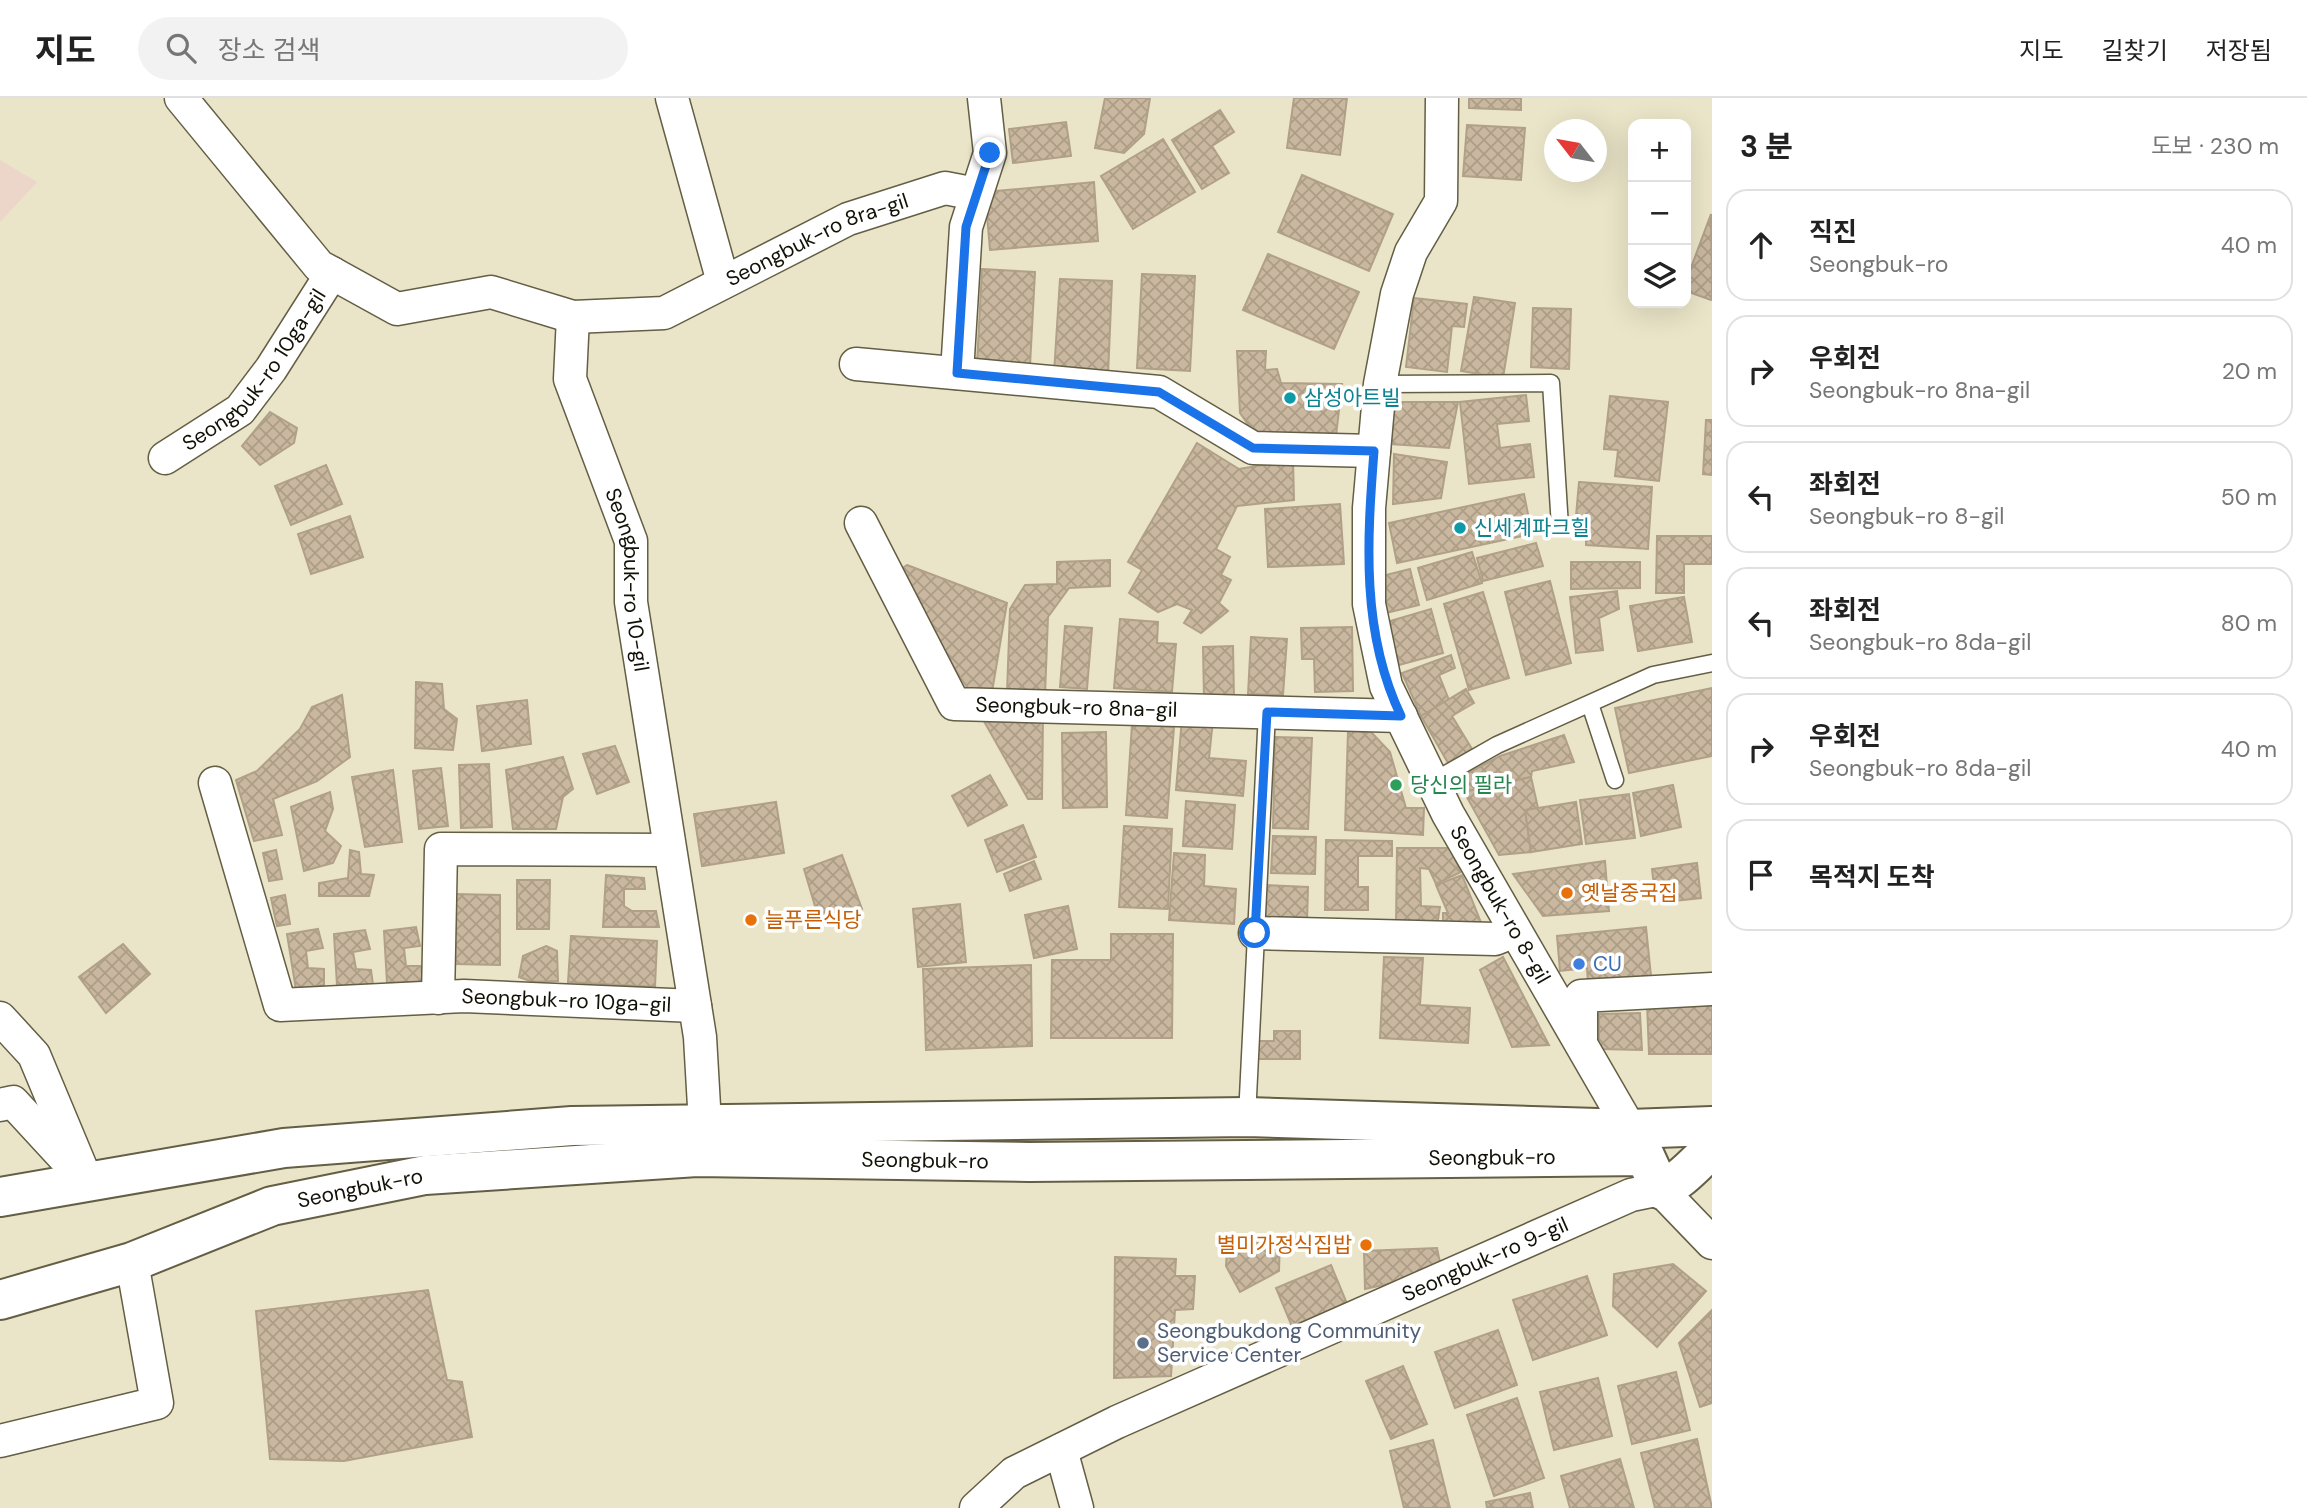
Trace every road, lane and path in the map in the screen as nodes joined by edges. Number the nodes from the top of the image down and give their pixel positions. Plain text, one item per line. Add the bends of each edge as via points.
1 (181, 98) edge
2 (672, 98) edge
3 (984, 98) edge
4 (1442, 98) edge
5 (976, 194) junction
6 (332, 273) junction
7 (723, 282) junction
8 (573, 317) junction
9 (856, 364) dead end
10 (957, 373) junction
11 (1380, 384) junction
12 (1374, 451) junction
13 (165, 458) dead end
14 (861, 523) dead end
15 (1560, 527) dead end
16 (1712, 663) edge
17 (1590, 704) junction
18 (1267, 712) junction
19 (1401, 716) junction
20 (1615, 780) dead end
21 (1432, 782) junction
22 (215, 783) dead end
23 (669, 850) junction
24 (1515, 931) junction
25 (1255, 933) junction
26 (1712, 989) edge
27 (438, 998) junction
28 (695, 1006) junction
29 (0, 1018) edge
30 (1581, 1044) junction
31 (0, 1105) edge
32 (1247, 1117) junction
33 (705, 1124) junction
34 (1712, 1126) edge
35 (1630, 1129) junction
36 (1712, 1150) edge
37 (87, 1182) junction
38 (1712, 1188) edge
39 (1660, 1189) junction
40 (0, 1197) edge
41 (1712, 1244) edge
42 (132, 1262) junction
43 (0, 1300) edge
44 (0, 1441) edge
45 (1061, 1450) junction
46 (976, 1508) edge
47 (1077, 1508) edge

1 - 6 street via 320,266
2 - 7 street, Seongbuk-ro 8ra-gil
3 - 5 street via 990,153
4 - 11 street, Seongbuk-ro 8-gil via 1441,201 1411,252 1397,294
5 - 7 street, Seongbuk-ro 8ra-gil via 946,188 848,219
5 - 10 street via 966,227
6 - 8 street via 397,309 491,292
6 - 13 street, Seongbuk-ro 10ga-gil via 240,410
7 - 8 street via 664,313
8 - 23 street, Seongbuk-ro 10-gil via 570,379 631,541 631,602
9 - 10 street
10 - 12 street via 1159,392 1253,448
11 - 12 street, Seongbuk-ro 8-gil
11 - 15 lane via 1551,383
12 - 19 street, Seongbuk-ro 8-gil via 1369,604 1386,686
14 - 18 street, Seongbuk-ro 8na-gil via 954,704
16 - 17 lane via 1653,676
17 - 20 lane
17 - 21 lane via 1497,745
18 - 19 street, Seongbuk-ro 8na-gil
18 - 25 lane
19 - 21 street, Seongbuk-ro 8-gil
21 - 24 street, Seongbuk-ro 8-gil
22 - 27 street, Seongbuk-ro 10ga-gil via 280,1004
23 - 27 street, Seongbuk-ro 10ga-gil via 441,849
23 - 28 street, Seongbuk-ro 10-gil
24 - 25 street via 1495,939
24 - 30 street, Seongbuk-ro 8-gil
25 - 32 lane
26 - 30 street via 1581,996
27 - 28 street, Seongbuk-ro 10ga-gil
28 - 33 street, Seongbuk-ro 10-gil
29 - 37 street via 34,1055
30 - 35 street, Seongbuk-ro 8-gil
31 - 37 street via 13,1102
32 - 33 main road, Seongbuk-ro
32 - 35 main road, Seongbuk-ro
33 - 37 main road, Seongbuk-ro via 572,1126 284,1148
34 - 35 main road, Seongbuk-ro
36 - 39 main road via 1676,1184
37 - 40 main road, Seongbuk-ro
38 - 39 main road
39 - 41 street
39 - 42 main road, Seongbuk-ro via 1645,1156 1029,1162 697,1157 425,1175 272,1206
39 - 45 street, Seongbuk-ro 9-gil via 1631,1195
42 - 43 main road, Seongbuk-ro
42 - 44 street via 157,1403
45 - 46 street, Seongbuk-ro 9-gil via 1014,1473
45 - 47 street

